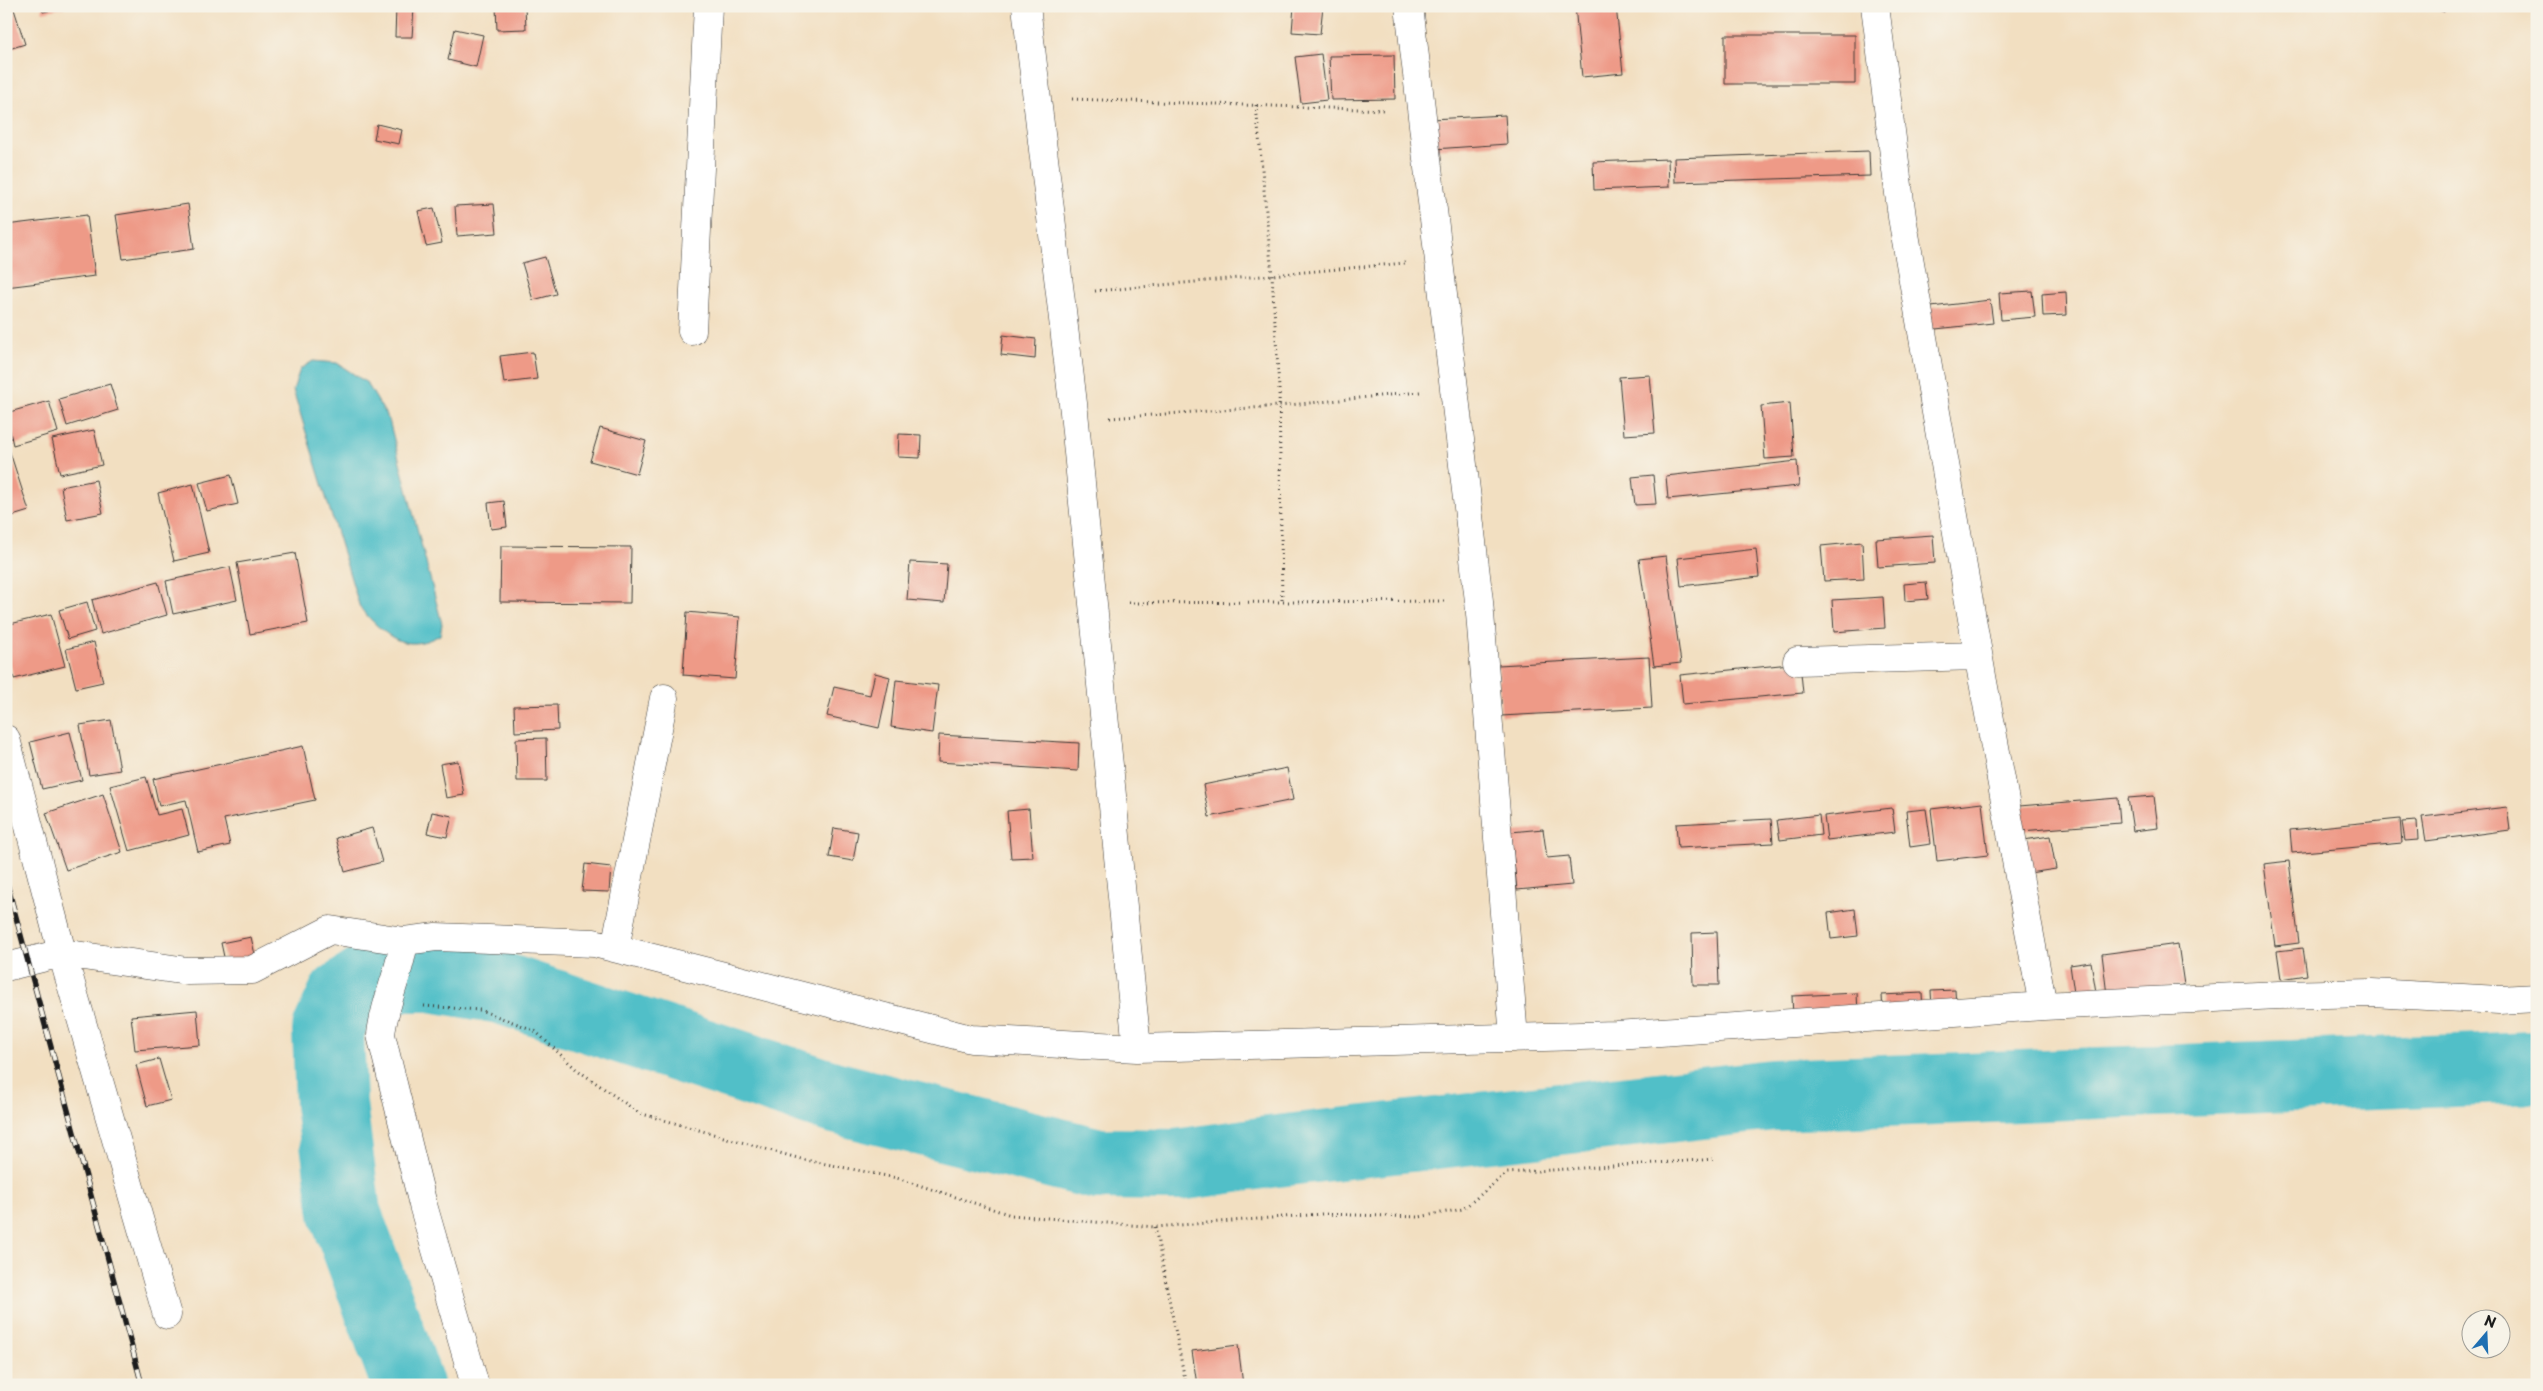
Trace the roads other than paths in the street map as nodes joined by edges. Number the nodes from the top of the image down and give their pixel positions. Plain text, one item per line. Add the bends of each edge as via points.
1 (708, 6) edge
2 (1026, 6) edge
3 (1409, 6) edge
4 (1875, 6) edge
5 (692, 331) dead end
6 (1978, 656) junction
7 (1797, 661) dead end
8 (664, 698) dead end
9 (6, 739) edge
10 (403, 946) junction
11 (616, 948) junction
12 (62, 952) junction
13 (6, 966) edge
14 (2537, 998) edge
15 (2043, 1006) junction
16 (1514, 1038) junction
17 (1136, 1048) junction
18 (167, 1315) dead end
19 (475, 1385) edge

1 - 5 street
2 - 17 street via 1074,420
3 - 16 street via 1479,601
4 - 6 street via 1902,217
6 - 7 street
6 - 15 street
8 - 11 street
9 - 12 street
10 - 11 street via 436,936 594,943
10 - 12 street via 330,930 252,970 187,970
10 - 19 street via 381,1035 423,1205
11 - 17 street via 971,1038
12 - 13 street
12 - 18 street
14 - 15 street via 2279,995
15 - 16 street via 1616,1035
16 - 17 street

